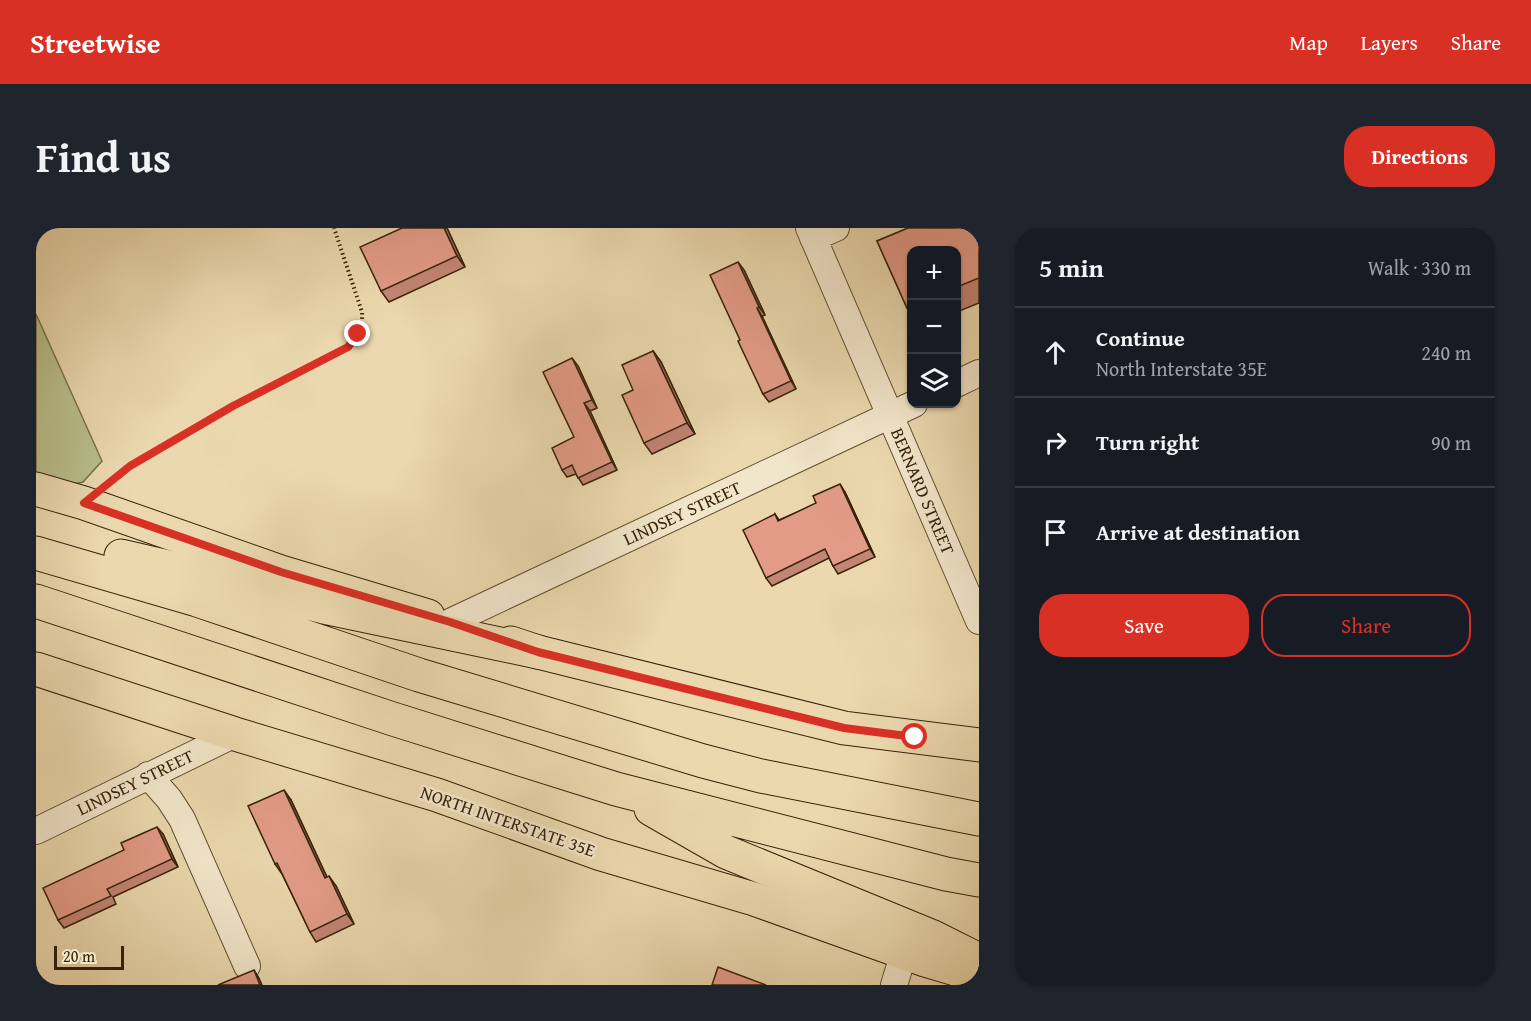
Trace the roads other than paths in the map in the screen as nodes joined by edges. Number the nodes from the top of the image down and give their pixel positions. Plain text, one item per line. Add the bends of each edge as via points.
1 (820, 231) edge
2 (979, 373) edge
3 (961, 382) edge
4 (907, 408) edge
5 (890, 415) junction
6 (36, 489) edge
7 (36, 552) edge
8 (969, 572) edge
9 (36, 601) edge
10 (979, 621) edge
11 (450, 622) junction
12 (538, 652) junction
13 (36, 669) edge
14 (235, 734) junction
15 (979, 745) edge
16 (148, 776) junction
17 (616, 789) junction
18 (979, 819) edge
19 (36, 831) edge
20 (979, 880) edge
21 (904, 952) junction
22 (979, 960) edge
23 (247, 966) dead end
24 (979, 976) edge
25 (894, 985) edge

1 - 5 street, BERNARD STREET
2 - 3 street
4 - 5 street, LINDSEY STREET
5 - 8 street, BERNARD STREET
5 - 11 street, LINDSEY STREET
6 - 11 main road via 281,572
7 - 12 main road via 88,548 324,607
7 - 18 main road via 197,600 419,675 703,760 761,776
8 - 10 street, BERNARD STREET
9 - 17 main road
11 - 12 main road
12 - 15 main road via 844,728
13 - 14 main road, NORTH INTERSTATE 35E
14 - 16 street, LINDSEY STREET
14 - 21 main road, NORTH INTERSTATE 35E via 437,795 601,854 754,899
16 - 19 street, LINDSEY STREET
16 - 23 street via 182,819
17 - 20 main road
17 - 22 main road via 726,852
21 - 24 main road, NORTH INTERSTATE 35E
21 - 25 street

